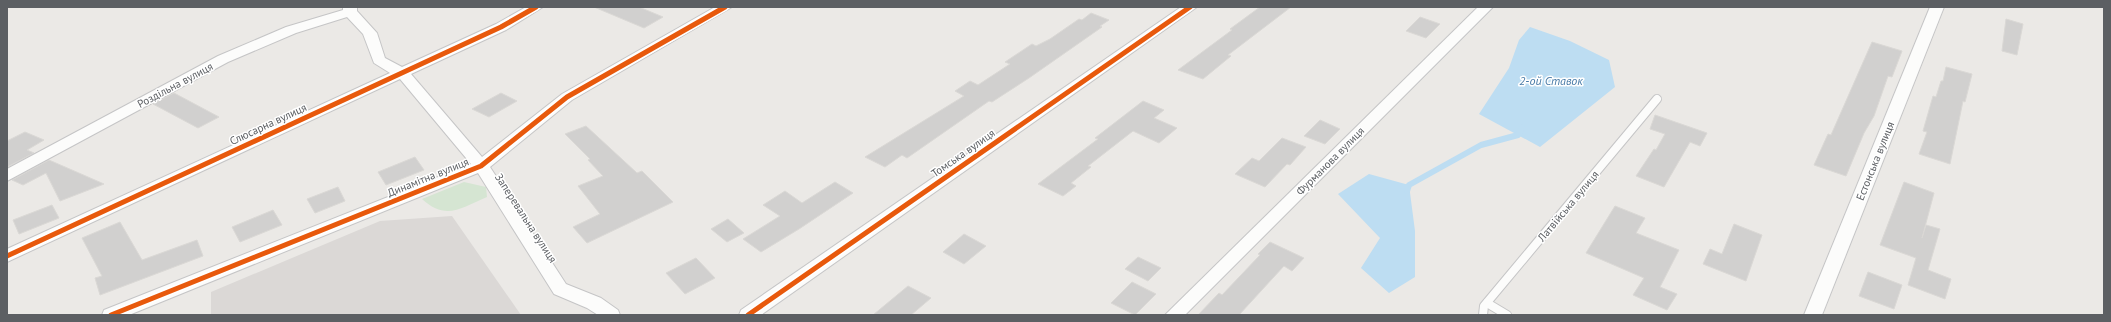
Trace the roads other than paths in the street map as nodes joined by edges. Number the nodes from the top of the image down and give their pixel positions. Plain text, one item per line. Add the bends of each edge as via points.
1 (536, 7) edge
2 (725, 7) edge
3 (1190, 7) edge
4 (1486, 7) edge
5 (1937, 7) edge
6 (350, 9) edge
7 (402, 73) junction
8 (1657, 99) dead end
9 (481, 166) junction
10 (7, 176) edge
11 (7, 256) edge
12 (1487, 303) junction
13 (111, 315) edge
14 (611, 315) edge
15 (748, 315) edge
16 (1174, 315) edge
17 (1483, 315) edge
18 (1507, 315) edge
19 (1813, 315) edge

1 - 7 street, Слюсарна вулиця via 501,27
2 - 9 street, Динамітна вулиця via 567,97
3 - 15 street, Томська вулиця
4 - 16 street, Фурманова вулиця
5 - 19 street, Естонська вулиця
6 - 7 street, Заперевальна вулиця via 370,33 379,60
6 - 10 street, Роздільна вулиця via 291,30 223,59
7 - 9 street, Заперевальна вулиця
7 - 11 street, Слюсарна вулиця
8 - 12 lane, Латвiйська вулиця
9 - 13 street, Динамітна вулиця
9 - 14 street, Заперевальна вулиця via 560,289 594,304
12 - 17 lane, Латвiйська вулиця
12 - 18 lane

